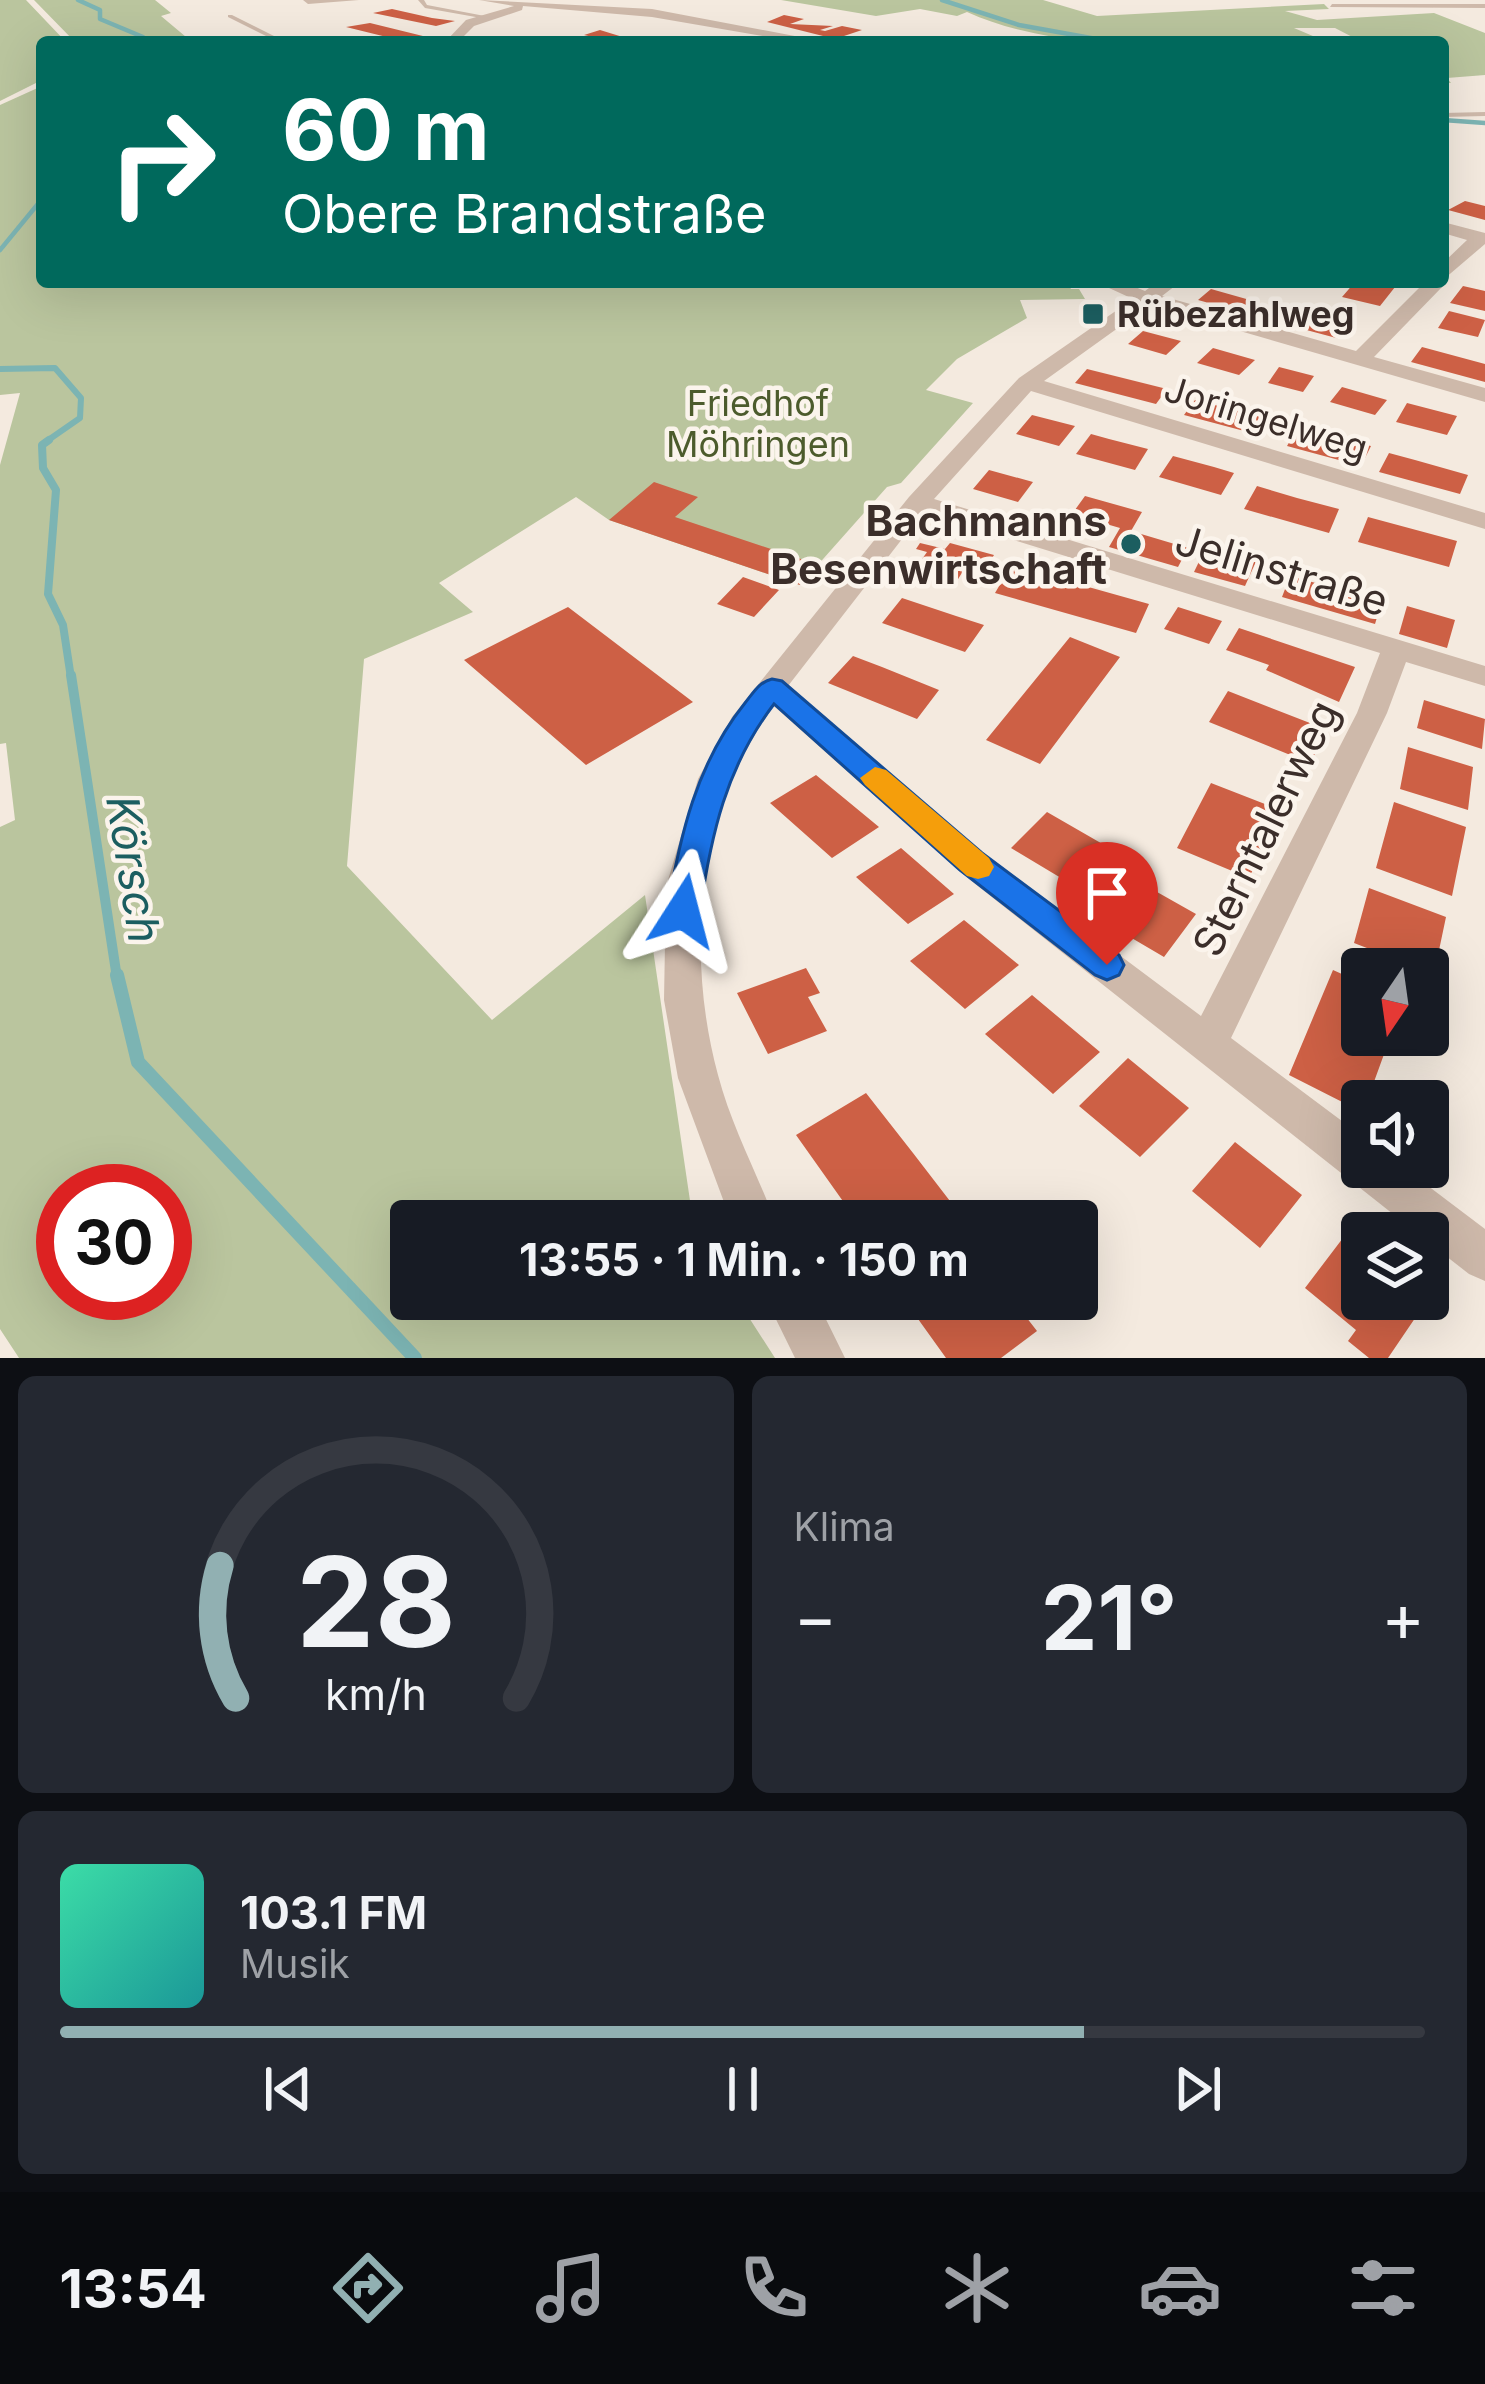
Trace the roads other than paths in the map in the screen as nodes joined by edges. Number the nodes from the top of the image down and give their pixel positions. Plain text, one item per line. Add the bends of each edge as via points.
1 (304, 0) edge
2 (353, 0) edge
3 (421, 0) edge
4 (485, 0) edge
5 (544, 5) junction
6 (1332, 6) dead end
7 (1485, 6) edge
8 (230, 16) dead end
9 (487, 16) junction
10 (271, 36) edge
11 (456, 36) edge
12 (785, 36) edge
13 (1485, 114) edge
14 (1449, 115) edge
15 (1449, 229) edge
16 (1482, 239) edge
17 (1449, 269) edge
18 (1121, 288) edge
19 (1161, 288) edge
20 (1430, 288) edge
21 (1147, 298) junction
22 (1360, 358) junction
23 (1027, 383) junction
24 (1485, 395) edge
25 (918, 502) junction
26 (1485, 521) edge
27 (1396, 650) junction
28 (1485, 676) edge
29 (772, 688) junction
30 (1208, 1043) junction
31 (1341, 1146) edge
32 (1395, 1188) edge
33 (745, 1200) edge
34 (1485, 1258) edge
35 (801, 1320) edge
36 (821, 1358) edge

1 - 2 street
3 - 9 lane
4 - 5 street
5 - 9 street
5 - 12 street
6 - 7 lane
8 - 10 lane
9 - 11 street
13 - 14 lane
15 - 16 street
16 - 17 street
18 - 21 street
19 - 21 street
20 - 22 street
21 - 22 street
21 - 23 street
22 - 24 street
23 - 25 street
23 - 26 street, Joringelweg
25 - 27 street, Jelinstraße
25 - 29 street
27 - 28 street, Jelinstraße
27 - 30 street, Sterntalerweg
29 - 30 street via 971,862
29 - 33 street via 714,779 684,887 683,1000 698,1078
30 - 31 street
32 - 34 street
35 - 36 street

